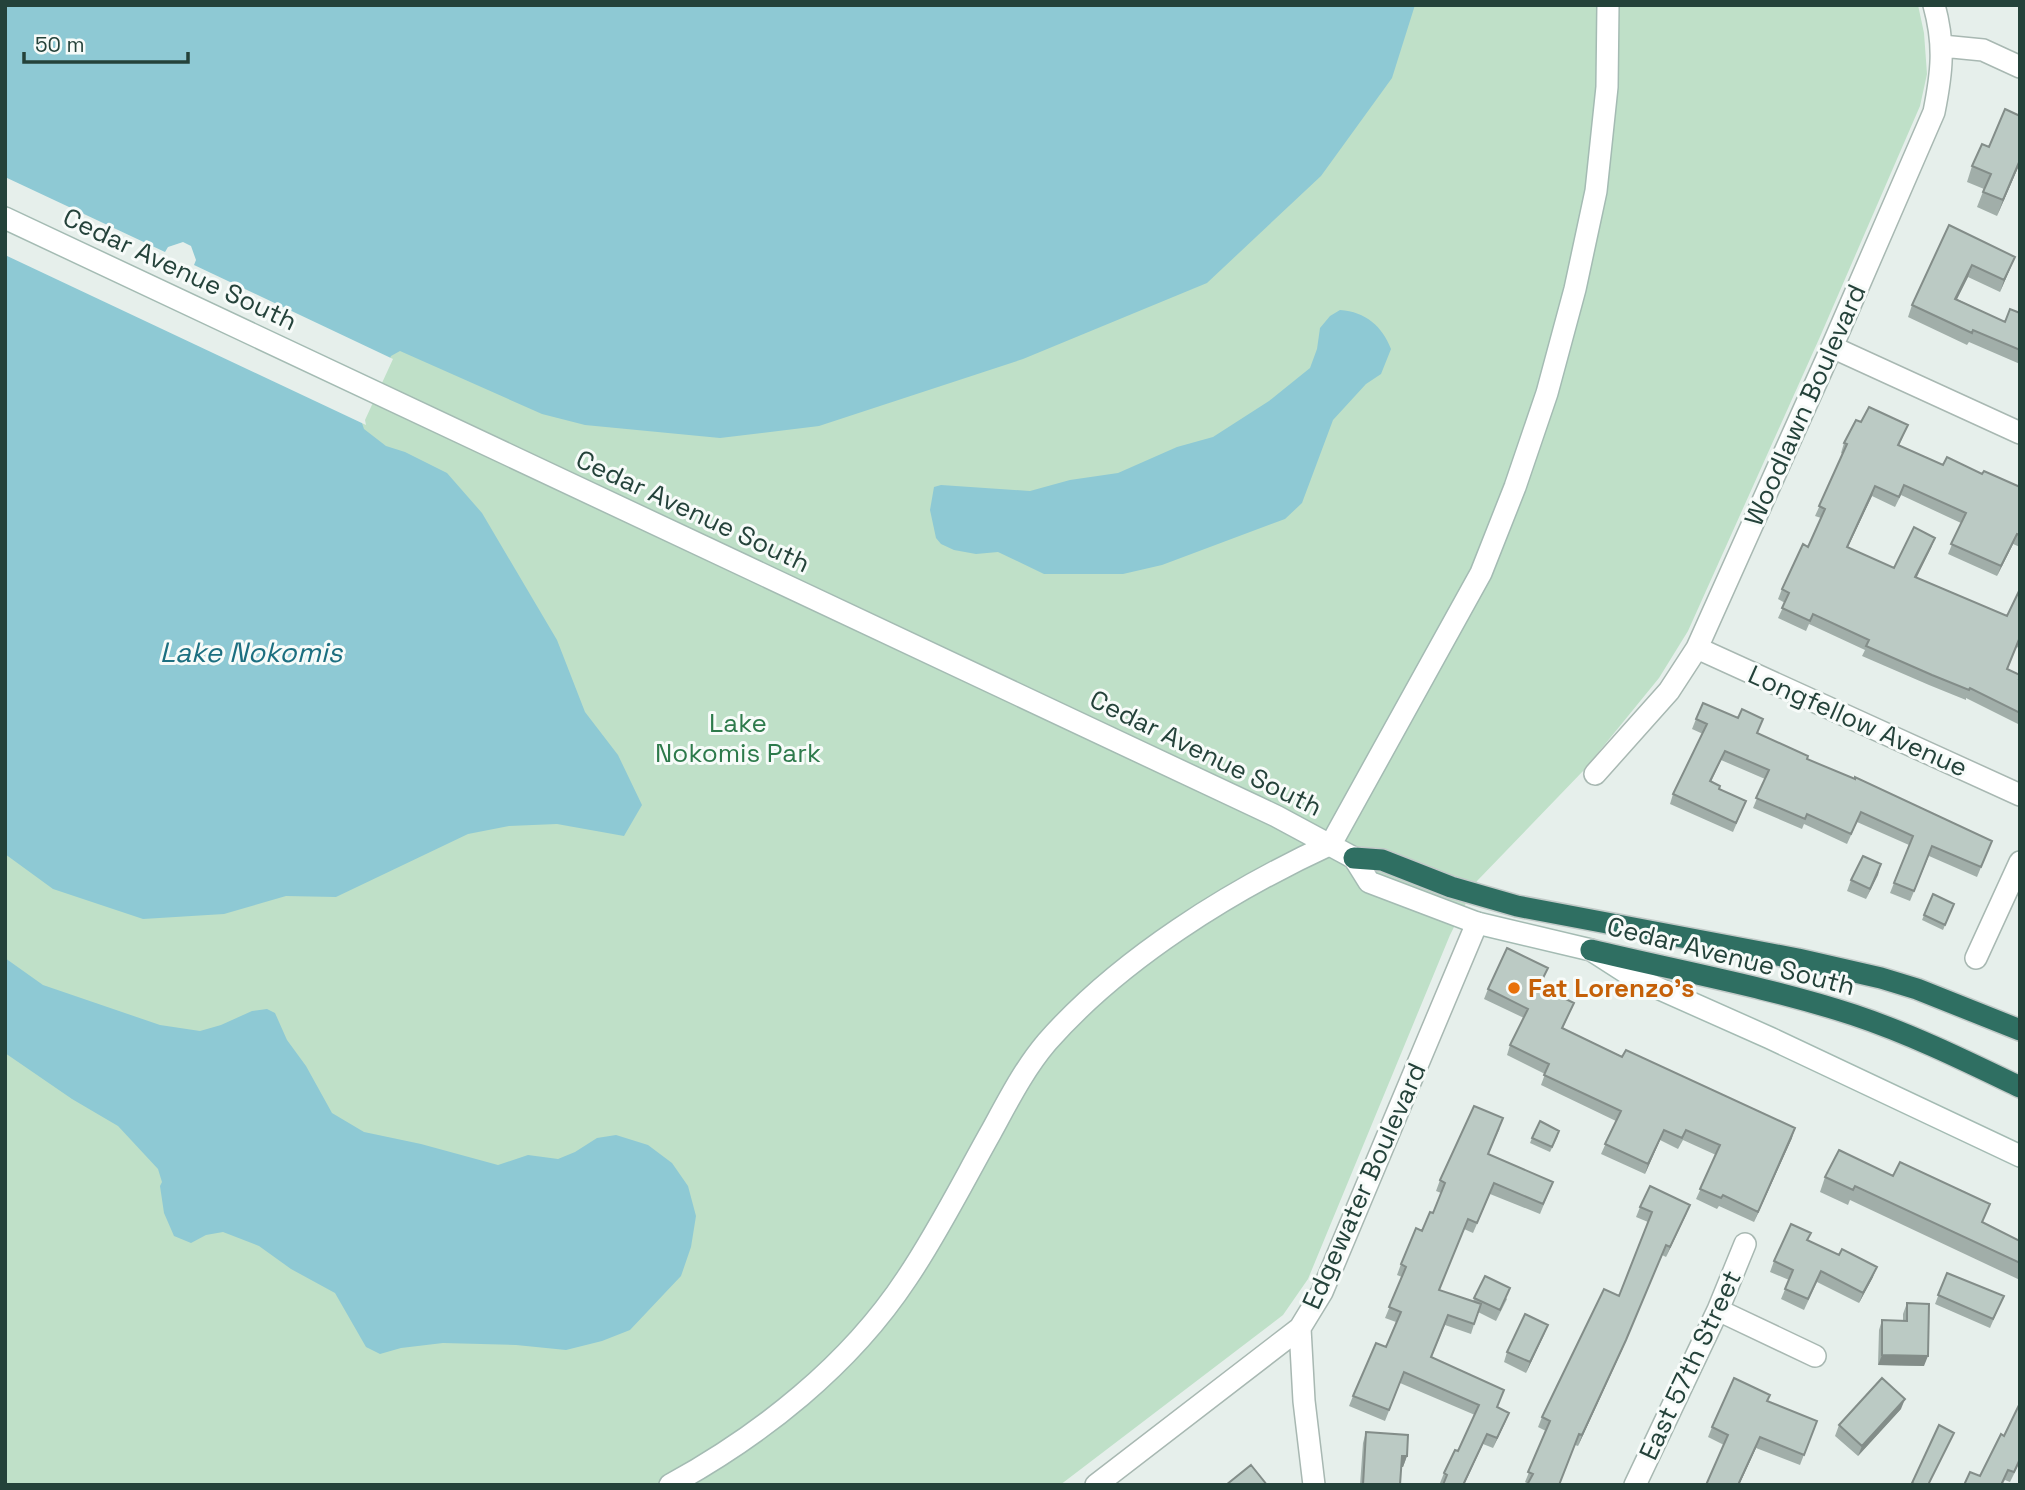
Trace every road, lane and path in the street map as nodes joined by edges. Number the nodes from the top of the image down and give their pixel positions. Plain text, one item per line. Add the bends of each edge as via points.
1 (1608, 5) edge
2 (1934, 5) edge
3 (1942, 46) junction
4 (2020, 67) edge
5 (5, 218) edge
6 (1832, 347) junction
7 (2020, 433) edge
8 (1697, 648) junction
9 (1595, 774) dead end
10 (2020, 795) edge
11 (1331, 844) junction
12 (1354, 858) junction
13 (2020, 862) edge
14 (1477, 923) junction
15 (1591, 950) junction
16 (1976, 958) dead end
17 (2020, 1030) edge
18 (2020, 1087) edge
19 (2020, 1156) edge
20 (1745, 1244) dead end
21 (1718, 1310) junction
22 (1300, 1328) junction
23 (1815, 1356) dead end
24 (670, 1485) edge
25 (1096, 1485) edge
26 (1314, 1485) edge
27 (1635, 1485) edge

1 - 11 street via 1607,88 1596,191 1543,405 1481,573
2 - 3 street, Woodlawn Boulevard
3 - 4 street via 1983,50
3 - 6 street, Woodlawn Boulevard via 1934,112
5 - 11 street, Cedar Avenue South
6 - 7 street
6 - 8 street, Woodlawn Boulevard
8 - 9 street, Woodlawn Boulevard via 1669,691
8 - 10 street, Longfellow Avenue
11 - 12 street, Cedar Avenue South
11 - 24 street via 1287,864 1178,930 1094,993 1046,1044 1014,1090 906,1279 857,1342 802,1395 712,1462
12 - 14 street, Cedar Avenue South via 1369,882
12 - 17 highway, Cedar Avenue South via 1382,860 1517,906 1881,978
13 - 16 street
14 - 15 street, Cedar Avenue South
14 - 22 street, Edgewater Boulevard via 1322,1292
15 - 18 highway, Cedar Avenue South via 1855,1015
15 - 19 street via 1633,977
20 - 21 street, East 57th Street
21 - 23 street
21 - 27 street, East 57th Street
22 - 25 street, Edgewater Boulevard
22 - 26 street

